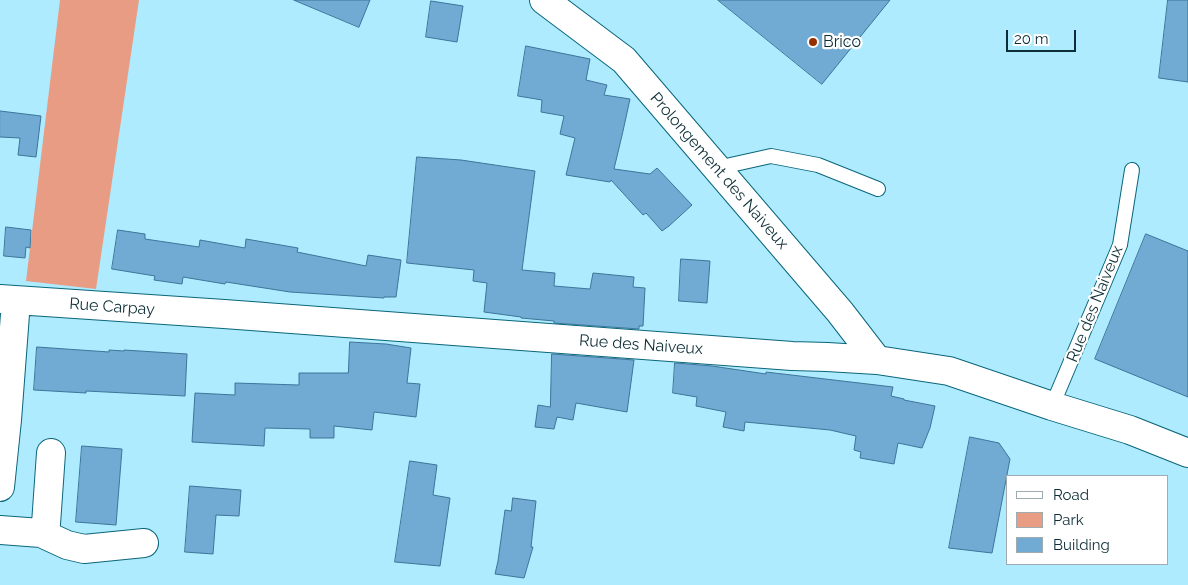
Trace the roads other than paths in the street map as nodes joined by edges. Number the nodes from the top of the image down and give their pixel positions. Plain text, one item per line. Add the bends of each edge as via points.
1 (544, 0) edge
2 (716, 168) junction
3 (1132, 170) dead end
4 (878, 189) dead end
5 (8, 300) edge
6 (224, 314) joint
7 (877, 360) junction
8 (1052, 406) junction
9 (51, 453) dead end
10 (1188, 453) edge
11 (0, 487) edge
12 (0, 530) edge
13 (42, 533) junction
14 (144, 543) dead end

1 - 2 street, Prolongement des Naiveux via 624,60
2 - 4 lane via 771,156 818,165
2 - 7 street, Prolongement des Naiveux
3 - 8 lane, Rue des Naiveux via 1120,245
5 - 6 street, Rue Carpay
5 - 11 street via 7,420
6 - 7 street, Rue des Naiveux
7 - 8 street, Rue des Naiveux via 949,371
8 - 10 street, Rue des Naiveux via 1130,430
9 - 13 street via 46,524
12 - 13 street
13 - 14 street via 84,549

